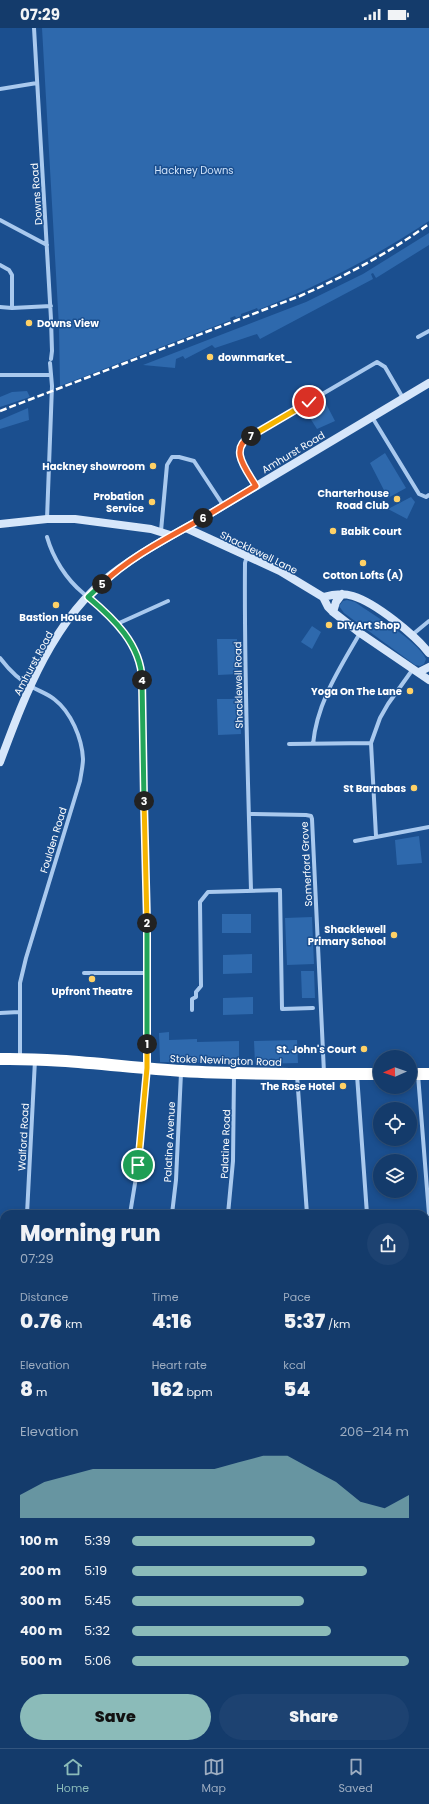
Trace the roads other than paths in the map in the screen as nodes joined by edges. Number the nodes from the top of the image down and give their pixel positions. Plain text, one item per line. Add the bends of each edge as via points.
1 (34, 28) edge
2 (37, 83) junction
3 (0, 89) edge
4 (0, 220) edge
5 (47, 245) junction
6 (0, 265) edge
7 (51, 306) junction
8 (0, 307) edge
9 (12, 308) junction
10 (429, 331) edge
11 (418, 337) dead end
12 (0, 375) edge
13 (50, 375) junction
14 (429, 383) edge
15 (403, 399) junction
16 (372, 417) junction
17 (256, 486) junction
18 (429, 495) edge
19 (223, 505) junction
20 (47, 519) junction
21 (0, 524) edge
22 (186, 528) junction
23 (161, 531) junction
24 (170, 535) junction
25 (47, 537) dead end
26 (247, 556) junction
27 (342, 594) junction
28 (88, 597) junction
29 (323, 597) junction
30 (168, 601) dead end
31 (333, 612) junction
32 (429, 621) edge
33 (117, 624) junction
34 (360, 633) junction
35 (412, 636) junction
36 (429, 653) edge
37 (0, 658) edge
38 (429, 667) edge
39 (416, 670) junction
40 (429, 680) edge
41 (30, 686) junction
42 (371, 743) junction
43 (289, 744) dead end
44 (313, 744) junction
45 (0, 762) edge
46 (249, 814) junction
47 (429, 827) edge
48 (376, 836) junction
49 (355, 841) dead end
50 (251, 890) junction
51 (84, 973) dead end
52 (147, 973) junction
53 (313, 1008) dead end
54 (192, 1010) dead end
55 (0, 1012) edge
56 (19, 1012) junction
57 (0, 1059) edge
58 (20, 1059) junction
59 (35, 1060) junction
60 (147, 1068) junction
61 (181, 1071) junction
62 (234, 1074) junction
63 (296, 1074) junction
64 (324, 1074) junction
65 (357, 1074) junction
66 (373, 1074) edge
67 (419, 1074) edge
68 (27, 1210) edge
69 (131, 1210) edge
70 (172, 1210) edge
71 (228, 1210) edge
72 (307, 1210) edge
73 (368, 1210) edge
74 (429, 1210) edge

1 - 2 street, Downs Road
2 - 3 street
2 - 5 street, Downs Road
4 - 5 street
5 - 7 street, Downs Road
6 - 9 street via 12,275
7 - 9 street
7 - 13 street, Downs Road
8 - 9 street
10 - 11 street
12 - 13 street
13 - 20 street, Downs Road via 52,386
14 - 15 street, Amhurst Road
15 - 16 street, Amhurst Road
15 - 17 street via 385,367 377,362 244,440 239,455
16 - 17 street, Amhurst Road
16 - 18 street via 419,494 426,497
17 - 19 street, Amhurst Road
19 - 22 street, Amhurst Road
19 - 23 street via 194,461 172,457 167,465
20 - 21 street
20 - 23 street via 94,520
22 - 24 street, Amhurst Road
22 - 26 street, Shacklewell Lane
23 - 24 street
24 - 28 street, Amhurst Road via 111,575
25 - 28 street via 60,567 70,581
26 - 29 street, Shacklewell Lane via 280,571
26 - 46 street, Shacklewell Road via 245,576
27 - 29 street
27 - 31 street
27 - 35 street via 368,602
28 - 33 street
28 - 41 street, Amhurst Road via 56,639
29 - 31 street, Shacklewell Lane
30 - 33 street
31 - 34 street, Shacklewell Lane
32 - 35 street
33 - 52 street via 133,648 142,676
34 - 39 street, Shacklewell Lane
34 - 44 street via 324,700 314,727
35 - 36 street
37 - 41 street, Foulden Road via 17,677
38 - 39 street
39 - 40 street, Shacklewell Lane
39 - 42 street via 388,704
41 - 45 street, Amhurst Road
41 - 56 street, Foulden Road via 54,699 67,714 81,743 83,760 80,781 24,965 20,983
42 - 44 street
42 - 48 street
43 - 44 street
46 - 50 street
46 - 64 street, Somerford Grove via 306,815 312,819
47 - 48 street
48 - 49 street
50 - 53 street via 280,890 282,1009
50 - 54 street via 208,892 200,902 201,986 196,992 196,997 192,999
51 - 52 street
52 - 60 street
55 - 56 street
56 - 58 street, Foulden Road
57 - 58 highway, Stoke Newington Road
58 - 59 highway, Stoke Newington Road
59 - 60 highway, Stoke Newington Road
59 - 68 street, Walford Road
60 - 61 highway, Stoke Newington Road
60 - 69 street via 138,1165
61 - 62 highway, Stoke Newington Road
61 - 70 street, Palatine Avenue
62 - 63 highway, Stoke Newington Road
62 - 71 street, Palatine Road via 233,1169
63 - 64 highway, Stoke Newington Road
63 - 72 street
64 - 65 highway, Stoke Newington Road
65 - 66 highway, Stoke Newington Road
65 - 73 street
67 - 74 street

